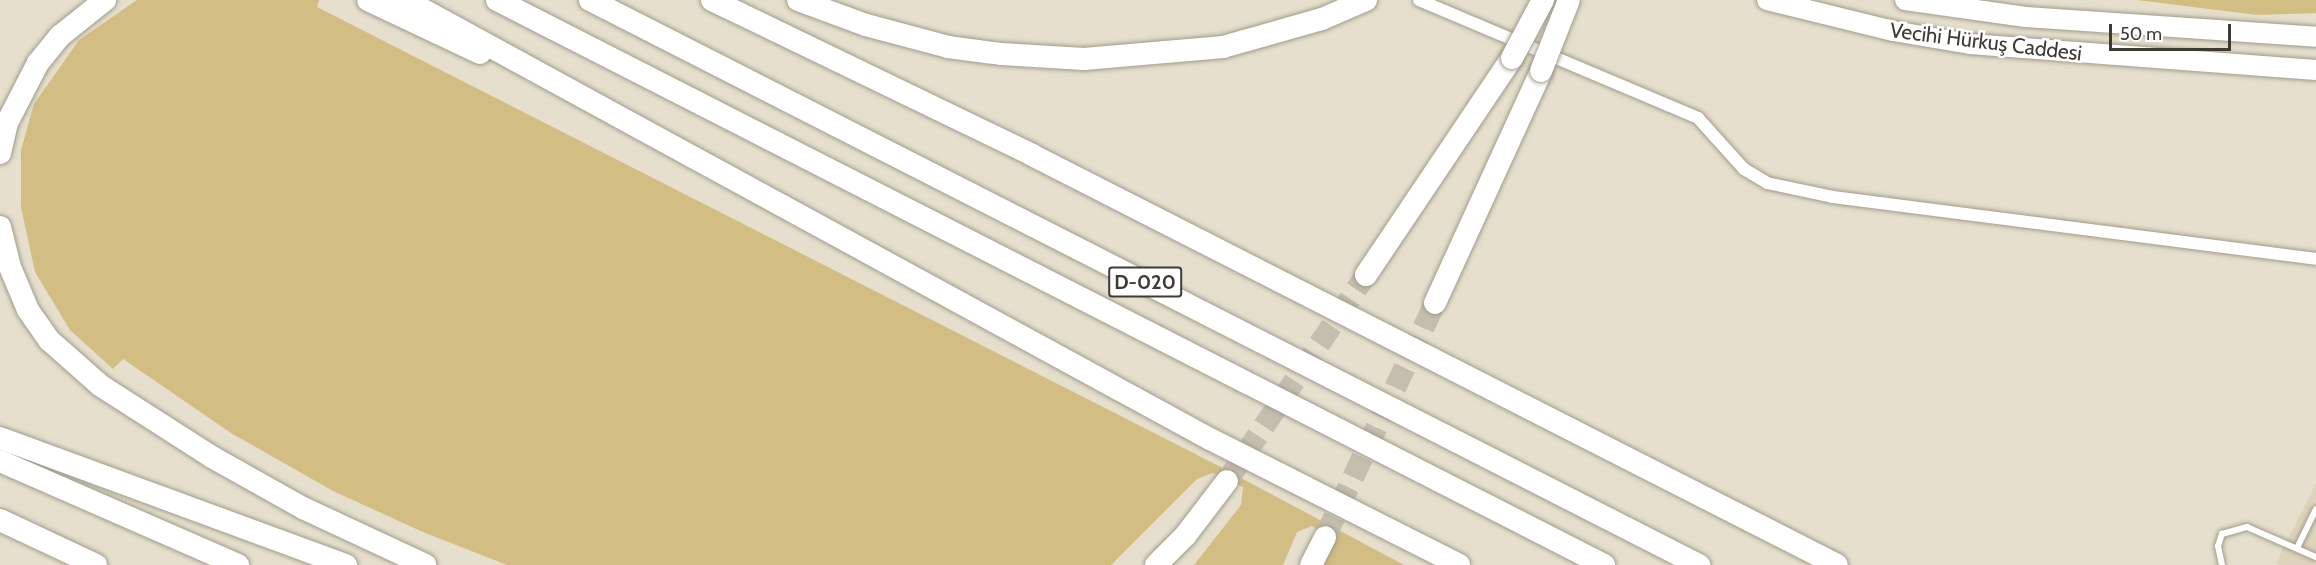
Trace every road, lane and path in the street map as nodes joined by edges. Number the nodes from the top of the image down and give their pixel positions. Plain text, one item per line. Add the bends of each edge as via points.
1 (105, 0) edge
2 (368, 0) edge
3 (405, 0) edge
4 (497, 0) edge
5 (590, 0) edge
6 (712, 0) edge
7 (798, 0) edge
8 (1366, 0) edge
9 (1419, 0) edge
10 (1544, 0) edge
11 (1569, 0) edge
12 (1767, 0) edge
13 (1905, 0) edge
14 (2316, 37) edge
15 (2316, 70) edge
16 (535, 71) junction
17 (0, 153) edge
18 (0, 227) edge
19 (2316, 259) edge
20 (1366, 275) tunnel mouth
21 (1435, 303) tunnel mouth
22 (0, 438) edge
23 (0, 461) edge
24 (1227, 481) tunnel mouth
25 (2316, 510) edge
26 (0, 520) edge
27 (1325, 537) tunnel mouth
28 (2297, 548) junction
29 (2316, 557) edge
30 (96, 565) edge
31 (238, 565) edge
32 (346, 565) edge
33 (425, 565) edge
34 (1156, 565) edge
35 (1311, 565) edge
36 (1459, 565) edge
37 (1604, 565) edge
38 (1699, 565) edge
39 (1837, 565) edge
40 (2222, 565) edge

1 - 17 highway via 60,36 38,63 7,123
2 - 16 highway via 449,42
3 - 16 highway
4 - 37 highway, D-020
5 - 38 highway, D-020
6 - 39 highway via 1032,155
7 - 8 highway via 866,25 948,47 1084,59 1223,47 1322,19
9 - 19 street via 1698,118 1744,169 1767,183 1833,197
10 - 20 highway, bridge via 1512,58
11 - 21 highway, bridge via 1541,71
12 - 15 main road, Vecihi Hürkuş Caddesi via 1893,31 1970,44
13 - 14 main road, Vecihi Hürkuş Caddesi via 2026,17
16 - 36 highway via 1210,439
18 - 33 highway via 10,267 28,310 49,340 101,386 212,457 303,508
22 - 32 highway
23 - 31 highway
24 - 34 highway via 1185,536
25 - 28 lane
26 - 30 highway
27 - 35 highway
28 - 29 lane
28 - 40 lane via 2247,527 2232,528 2222,534 2218,546

